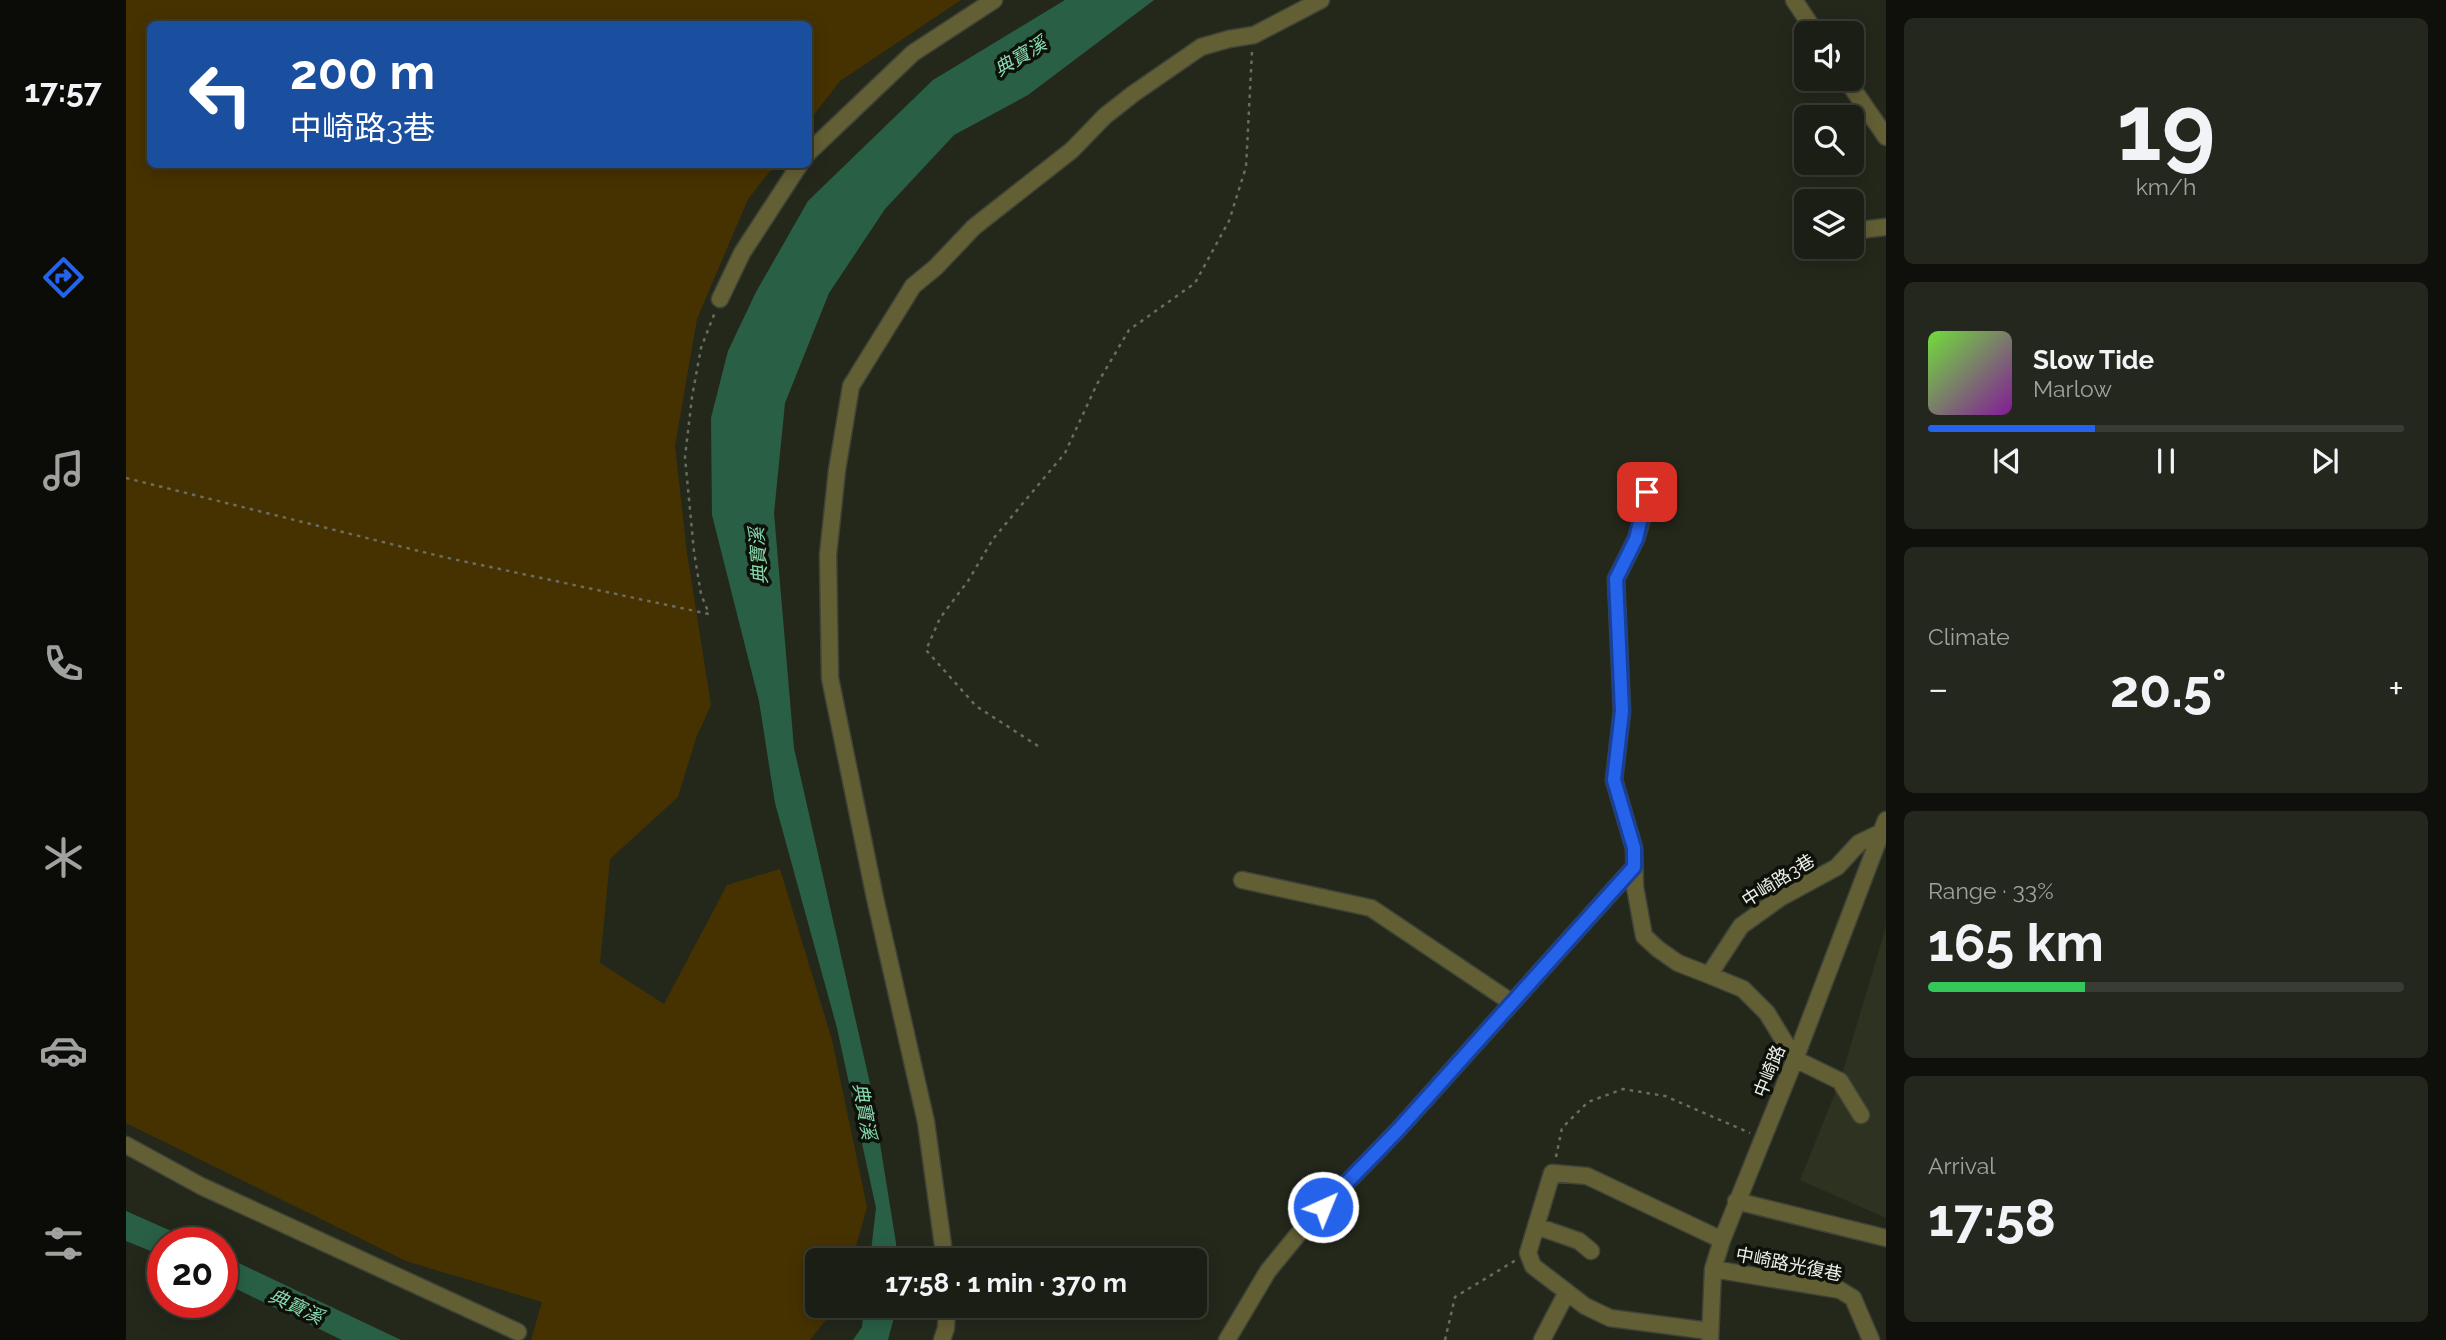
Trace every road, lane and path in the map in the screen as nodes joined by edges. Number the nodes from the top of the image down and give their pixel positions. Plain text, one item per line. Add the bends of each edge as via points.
1 (994, 0) edge
2 (1321, 0) edge
3 (1794, 0) edge
4 (1808, 21) edge
5 (1254, 35) junction
6 (1854, 91) edge
7 (1886, 137) edge
8 (812, 149) edge
9 (797, 168) edge
10 (1886, 227) edge
11 (1864, 230) edge
12 (720, 299) joint
13 (1651, 472) dead end
14 (126, 478) edge
15 (1038, 747) dead end
16 (1884, 826) edge
17 (1634, 867) junction
18 (1242, 880) dead end
19 (1709, 975) junction
20 (1511, 1002) junction
21 (1795, 1059) junction
22 (1861, 1115) dead end
23 (1762, 1139) junction
24 (126, 1146) edge
25 (1552, 1173) junction
26 (1736, 1202) junction
27 (1536, 1226) junction
28 (1886, 1238) edge
29 (1722, 1240) junction
30 (943, 1248) edge
31 (1591, 1251) dead end
32 (1528, 1253) junction
33 (1713, 1269) junction
34 (1567, 1292) junction
35 (946, 1318) edge
36 (518, 1332) dead end
37 (1710, 1335) edge
38 (942, 1340) edge
39 (1227, 1340) edge
40 (1445, 1340) edge
41 (1542, 1340) edge
42 (1871, 1340) edge

1 - 8 street via 912,53
2 - 5 street
3 - 4 street
5 - 15 path via 1246,167 1229,221 1195,283 1129,330 1065,453 993,539 940,618 926,650 976,706
5 - 30 street via 1201,47 1133,94 1072,150 974,227 913,286 851,386 828,555 830,678 926,1122
6 - 7 street
9 - 12 street via 742,253
10 - 11 street
12 - 14 path via 701,348 685,457 694,552 709,614 439,556
13 - 17 street via 1636,539 1616,579 1622,711 1614,780 1634,848
16 - 19 street, 中崎路3巷 via 1859,843 1837,867 1741,926
16 - 21 street, 中崎路
17 - 19 street via 1644,936 1678,962
17 - 20 street
18 - 20 street via 1371,908
19 - 21 street via 1743,989 1767,1013
20 - 39 street via 1398,1130 1304,1227 1268,1271
21 - 22 street via 1840,1081
21 - 23 street, 中崎路
23 - 25 path via 1665,1096 1623,1090 1588,1102 1562,1128
23 - 26 street, 中崎路
24 - 36 street via 201,1186
25 - 27 street
25 - 29 street via 1587,1176
26 - 28 street
26 - 29 street, 中崎路
27 - 31 street via 1578,1241
27 - 32 street
29 - 33 street, 中崎路
32 - 34 street via 1533,1266
32 - 40 path via 1455,1297
33 - 37 street, 中崎路
33 - 42 street, 中崎路光復巷 via 1840,1290 1853,1298
34 - 37 street via 1610,1318
34 - 41 street
35 - 38 street

